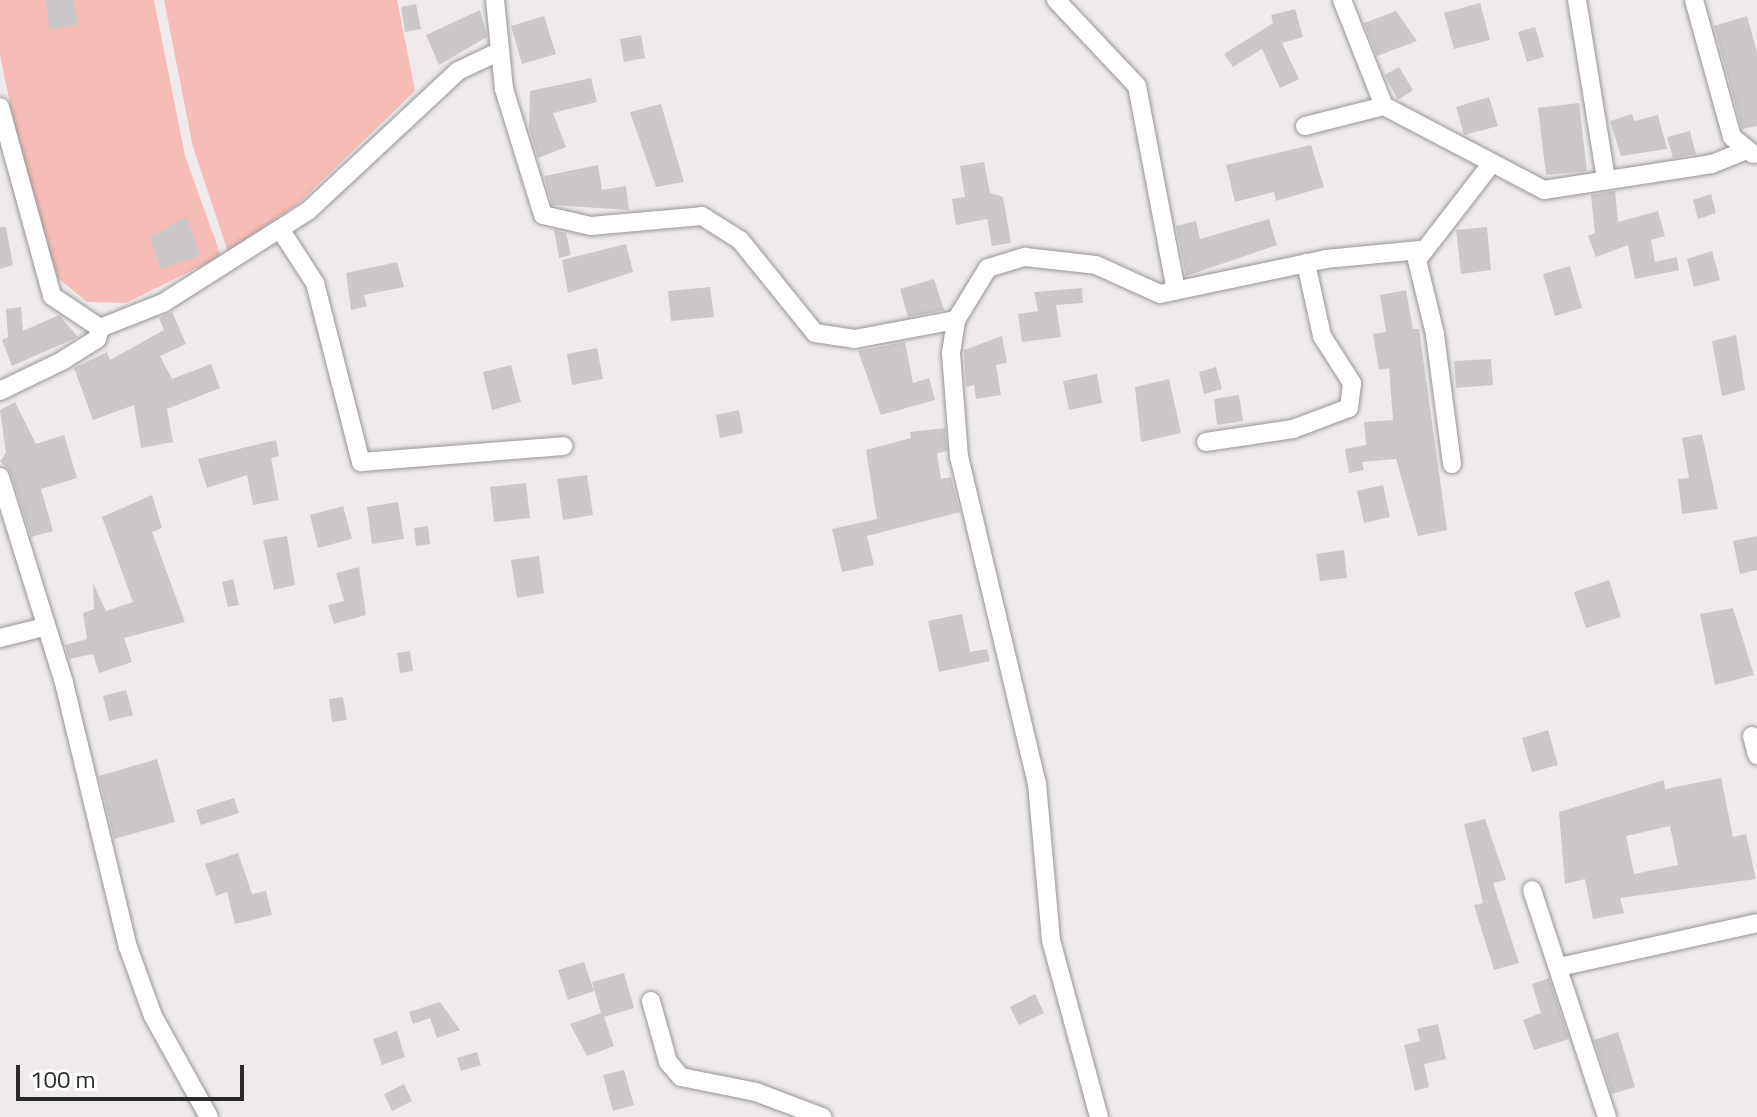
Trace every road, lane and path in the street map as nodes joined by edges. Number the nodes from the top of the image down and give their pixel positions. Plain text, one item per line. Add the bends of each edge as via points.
1 (495, 0) edge
2 (1056, 0) edge
3 (1342, 0) edge
4 (1577, 0) edge
5 (1694, 0) edge
6 (500, 51) junction
7 (1384, 106) junction
8 (0, 107) edge
9 (1305, 126) dead end
10 (1752, 153) edge
11 (1489, 167) junction
12 (1606, 179) junction
13 (280, 229) junction
14 (1420, 250) junction
15 (1306, 263) junction
16 (1176, 290) junction
17 (956, 320) junction
18 (100, 328) junction
19 (0, 391) edge
20 (1206, 442) dead end
21 (563, 446) dead end
22 (1452, 464) dead end
23 (0, 477) edge
24 (44, 627) junction
25 (0, 638) edge
26 (1752, 736) dead end
27 (1757, 755) edge
28 (1532, 890) dead end
29 (1757, 923) edge
30 (1559, 967) junction
31 (651, 1001) dead end
32 (209, 1117) edge
33 (822, 1117) edge
34 (1099, 1117) edge
35 (1607, 1117) edge

1 - 6 street
2 - 16 street via 1137,86
3 - 7 street
4 - 12 street
5 - 10 street via 1732,137
6 - 13 street via 458,71
6 - 17 street via 504,89 543,215 591,226 702,216 740,240 815,333 855,339
7 - 9 street
7 - 11 street
8 - 18 street via 52,296
10 - 12 street
11 - 12 street via 1544,190
11 - 14 street
13 - 18 street via 163,303
13 - 21 street via 315,283 361,462
14 - 15 street
14 - 22 street via 1418,272 1435,334
15 - 16 street
15 - 20 street via 1322,336 1352,383 1349,408 1293,429
16 - 17 street via 1146,290 1074,260 1025,257 988,268
17 - 34 street via 951,353 959,457 1037,784 1051,940
18 - 19 street via 86,346
23 - 24 street
24 - 25 street
24 - 32 street via 128,947 153,1016
26 - 27 street
28 - 30 street
29 - 30 street
30 - 35 street
31 - 33 street via 668,1062 681,1077 756,1092

